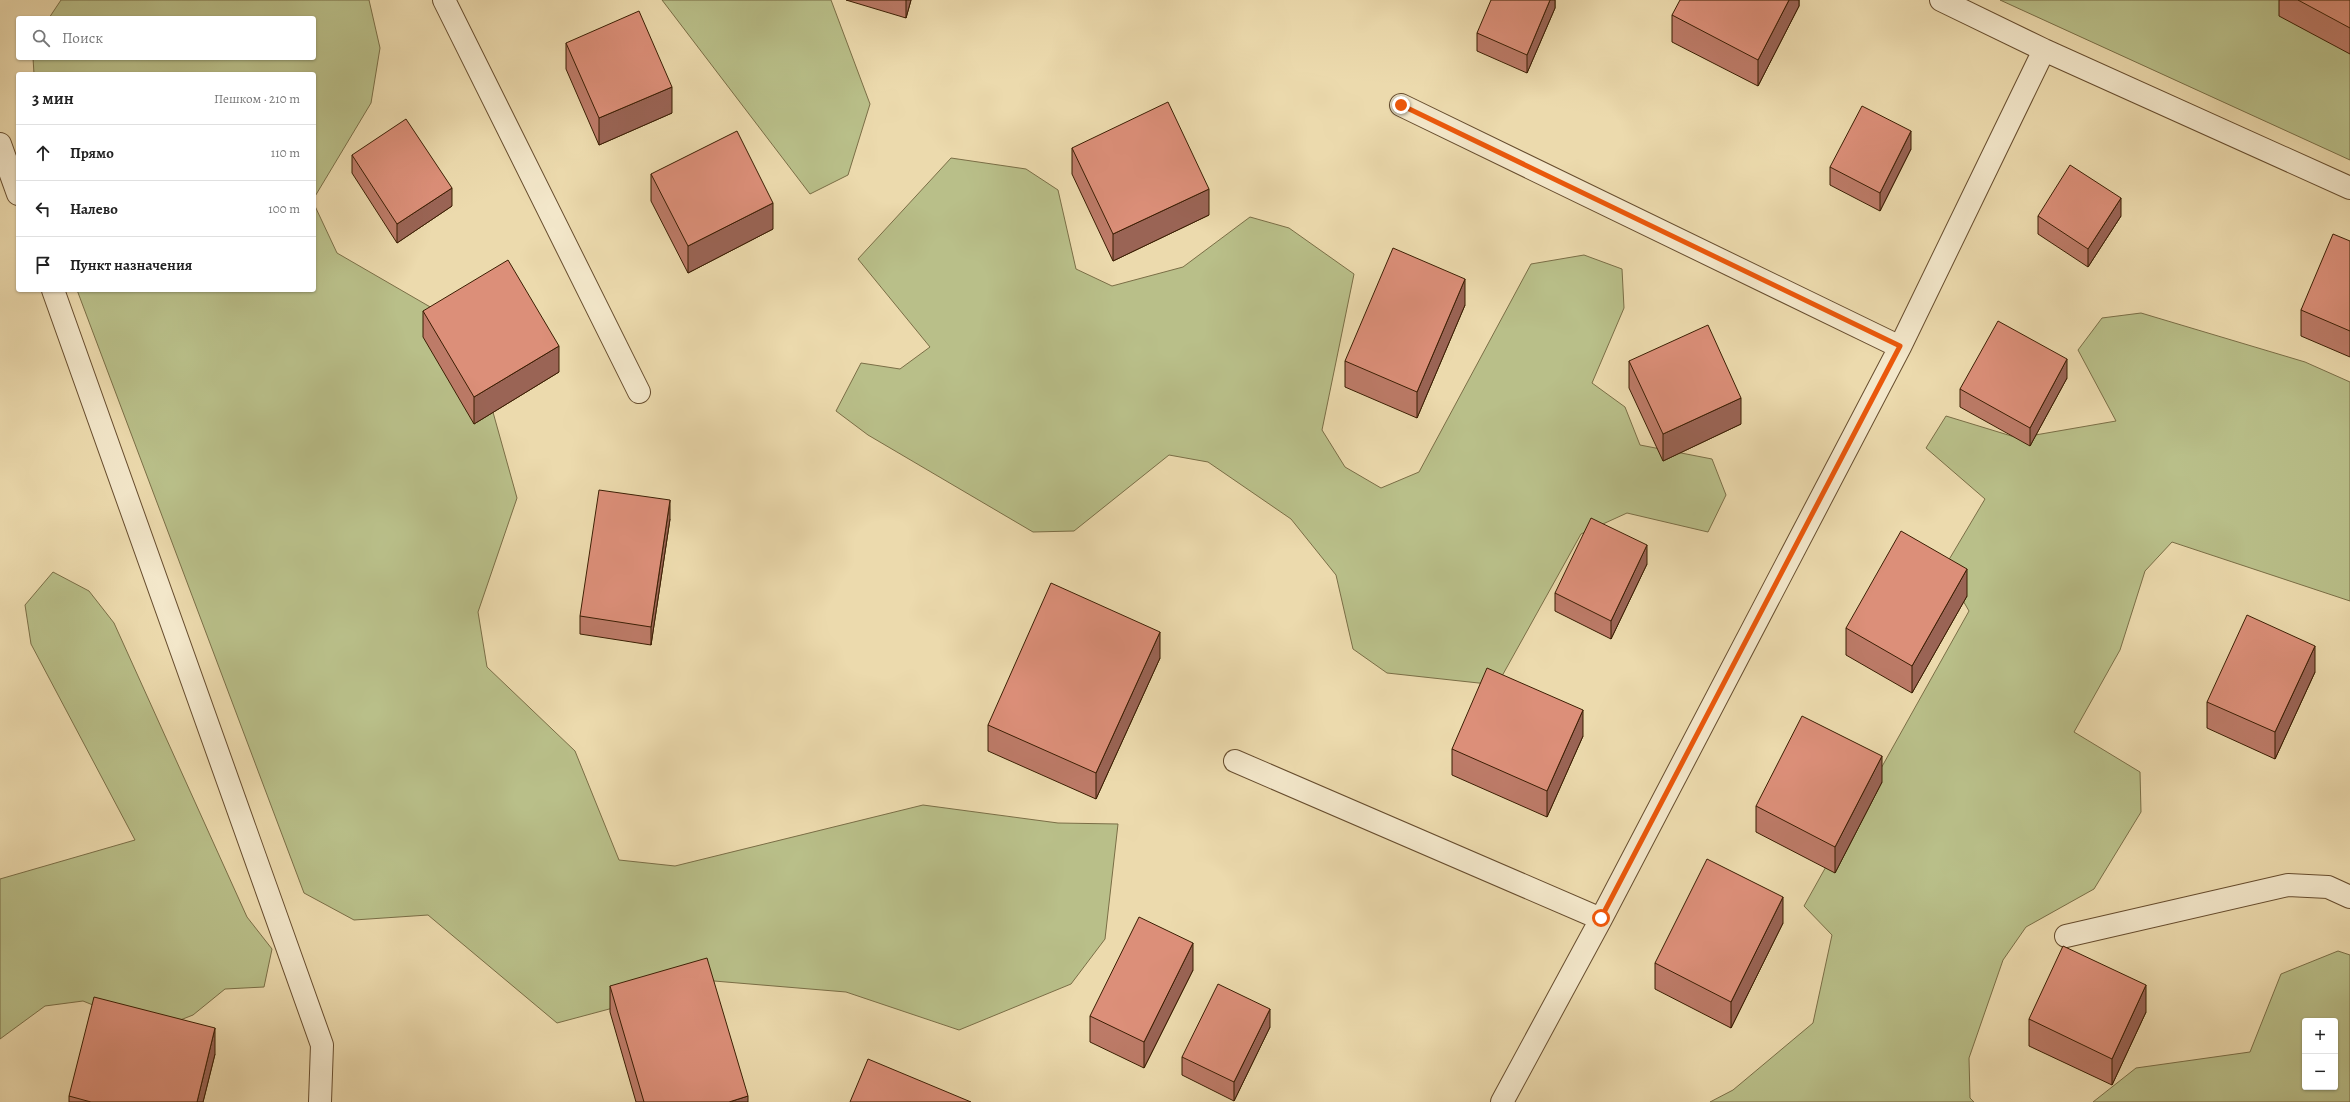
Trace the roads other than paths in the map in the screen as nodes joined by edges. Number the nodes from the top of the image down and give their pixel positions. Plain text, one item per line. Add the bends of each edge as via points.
1 (444, 0) edge
2 (1941, 0) edge
3 (2044, 50) junction
4 (1401, 105) dead end
5 (0, 144) edge
6 (16, 188) edge
7 (2350, 188) edge
8 (54, 292) edge
9 (1900, 346) junction
10 (639, 392) dead end
11 (1235, 761) dead end
12 (2350, 897) edge
13 (1601, 918) junction
14 (2066, 936) dead end
15 (320, 1102) edge
16 (1502, 1102) edge

1 - 10 street
2 - 3 street
3 - 7 street
3 - 9 street
4 - 9 street
5 - 6 street
8 - 15 street via 322,1045
9 - 13 street
11 - 13 street
12 - 14 street via 2328,887 2288,885
13 - 16 street

